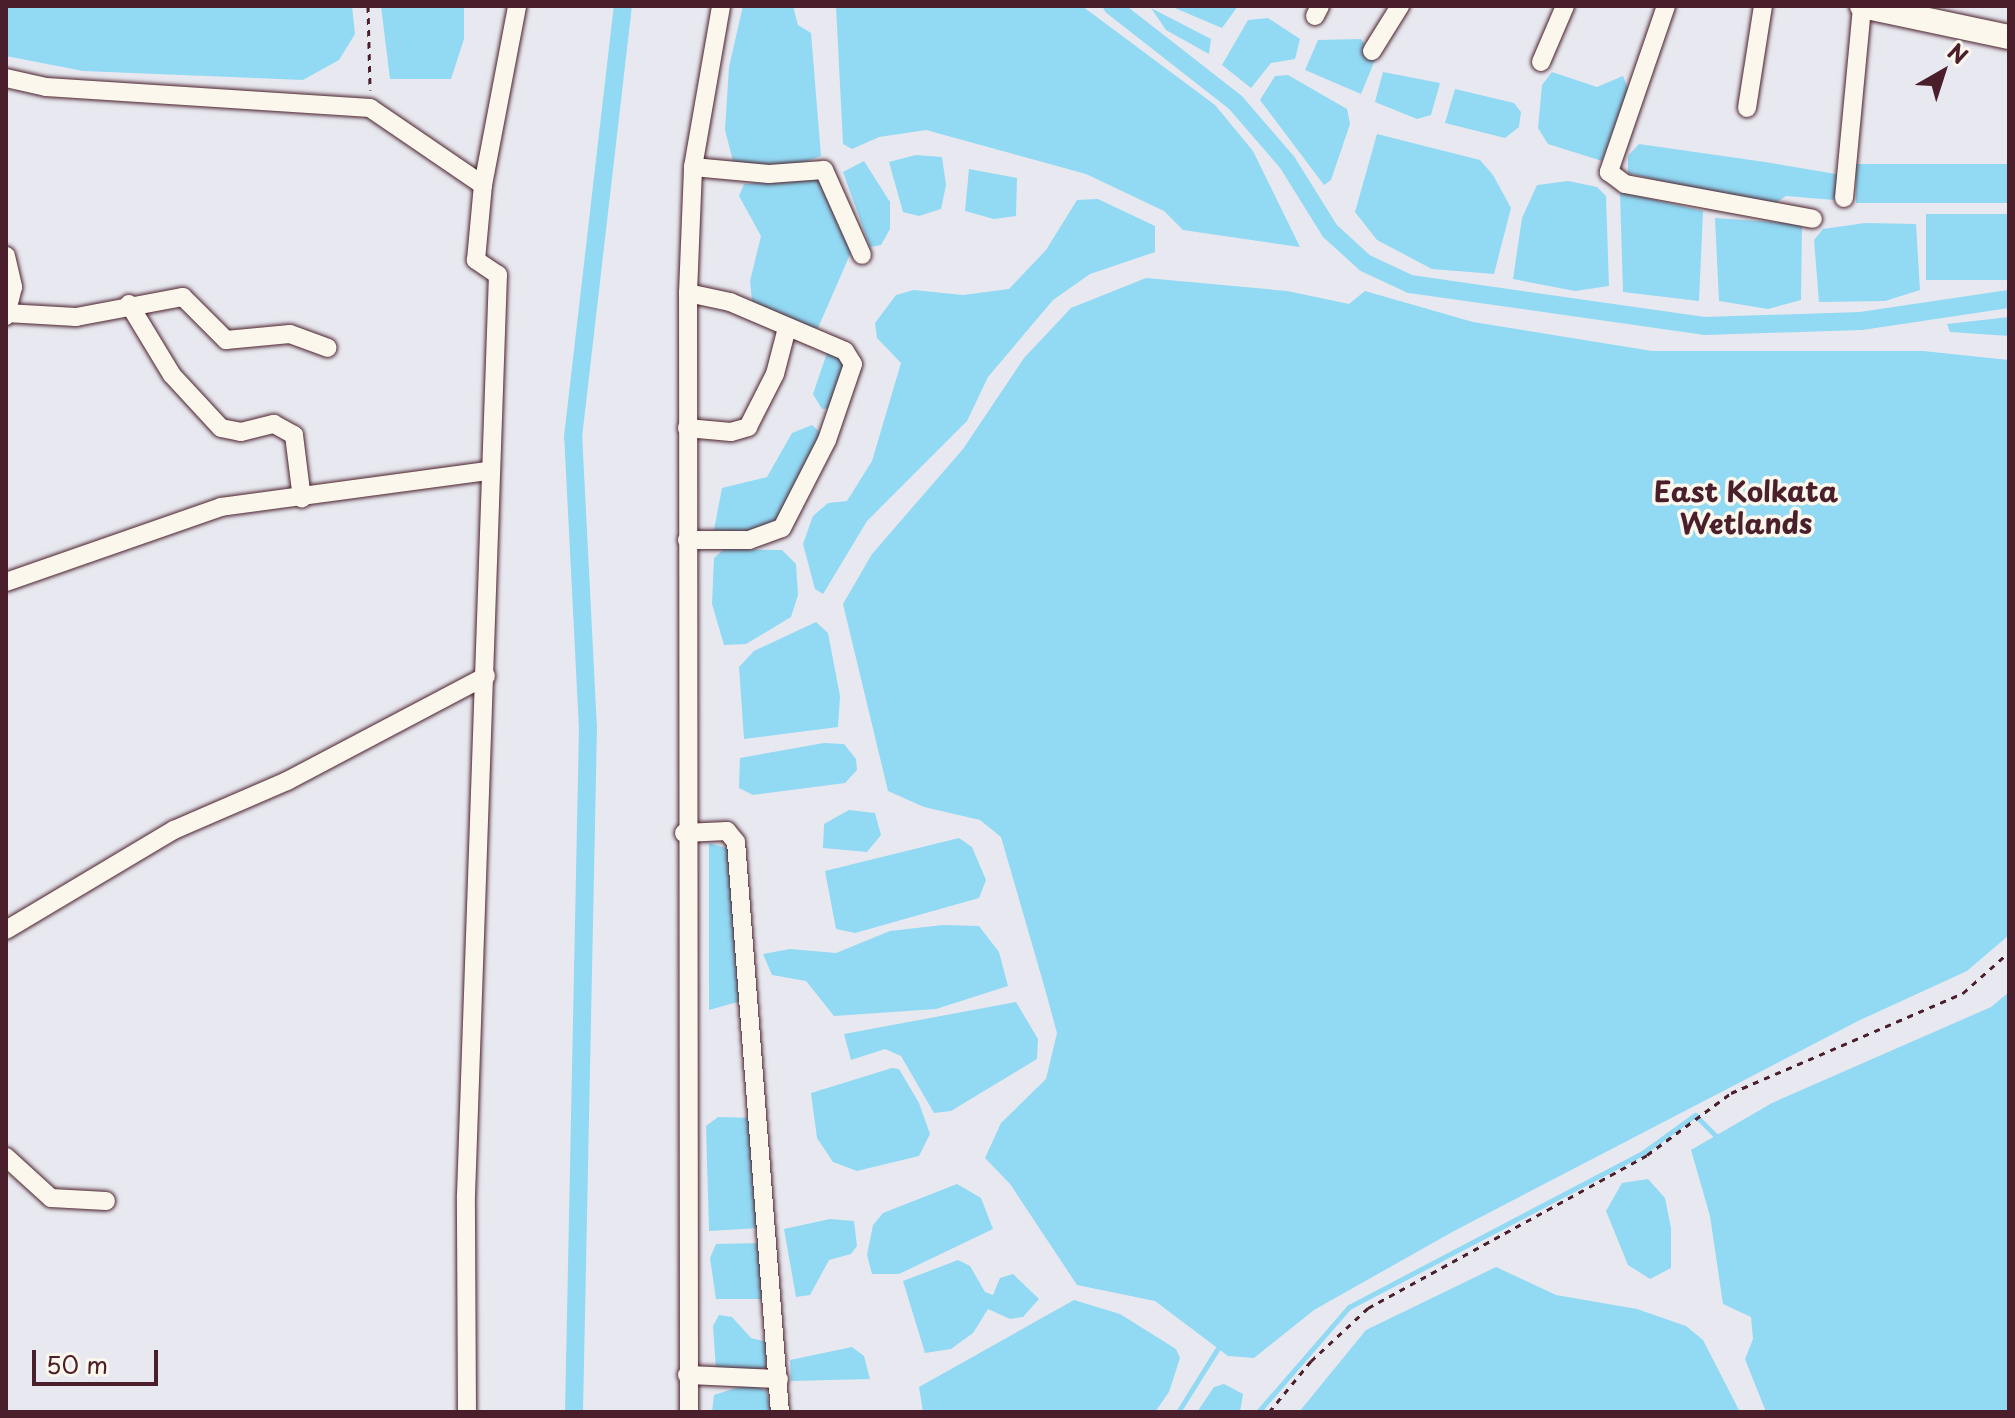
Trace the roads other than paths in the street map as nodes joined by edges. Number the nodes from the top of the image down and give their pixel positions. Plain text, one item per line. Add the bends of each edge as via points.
1 (517, 6) edge
2 (721, 6) edge
3 (1400, 6) edge
4 (1565, 6) edge
5 (1666, 6) edge
6 (1763, 6) edge
7 (1862, 6) edge
8 (2009, 37) edge
9 (1372, 51) dead end
10 (1541, 62) dead end
11 (6, 78) edge
12 (1747, 108) dead end
13 (693, 167) junction
14 (483, 185) junction
15 (1844, 198) dead end
16 (1813, 219) dead end
17 (862, 255) dead end
18 (6, 256) edge
19 (688, 293) junction
20 (129, 304) junction
21 (6, 314) edge
22 (787, 328) junction
23 (328, 348) dead end
24 (687, 428) junction
25 (488, 471) junction
26 (302, 499) junction
27 (687, 540) junction
28 (6, 582) edge
29 (486, 676) junction
30 (684, 833) junction
31 (6, 930) edge
32 (6, 1157) edge
33 (106, 1201) dead end
34 (687, 1375) junction
35 (779, 1379) junction
36 (467, 1412) edge
37 (689, 1412) edge
38 (780, 1412) edge

1 - 14 street
2 - 13 street
3 - 9 street
4 - 10 street
5 - 16 street via 1609,172 1625,184
6 - 12 street
7 - 8 street
7 - 15 street
11 - 14 street via 46,87 370,108
13 - 17 street via 769,174 824,170
13 - 19 street
14 - 25 street via 476,260 498,275
18 - 21 street via 13,287
19 - 22 street via 730,302
19 - 24 street
20 - 21 street via 76,317
20 - 23 street via 189,298 220,338 290,334
20 - 26 street via 172,375 221,428 241,432 274,424 294,435
22 - 24 street via 775,374 748,427 731,432
22 - 27 street via 845,351 853,364 805,489 770,537
24 - 27 street
25 - 26 street
25 - 29 street
26 - 28 street via 198,513
27 - 30 street
29 - 31 street via 287,781 174,830
29 - 36 street via 466,1195
30 - 34 street
30 - 35 street via 727,831 736,842
32 - 33 street via 51,1198
34 - 35 street
34 - 37 street
35 - 38 street

